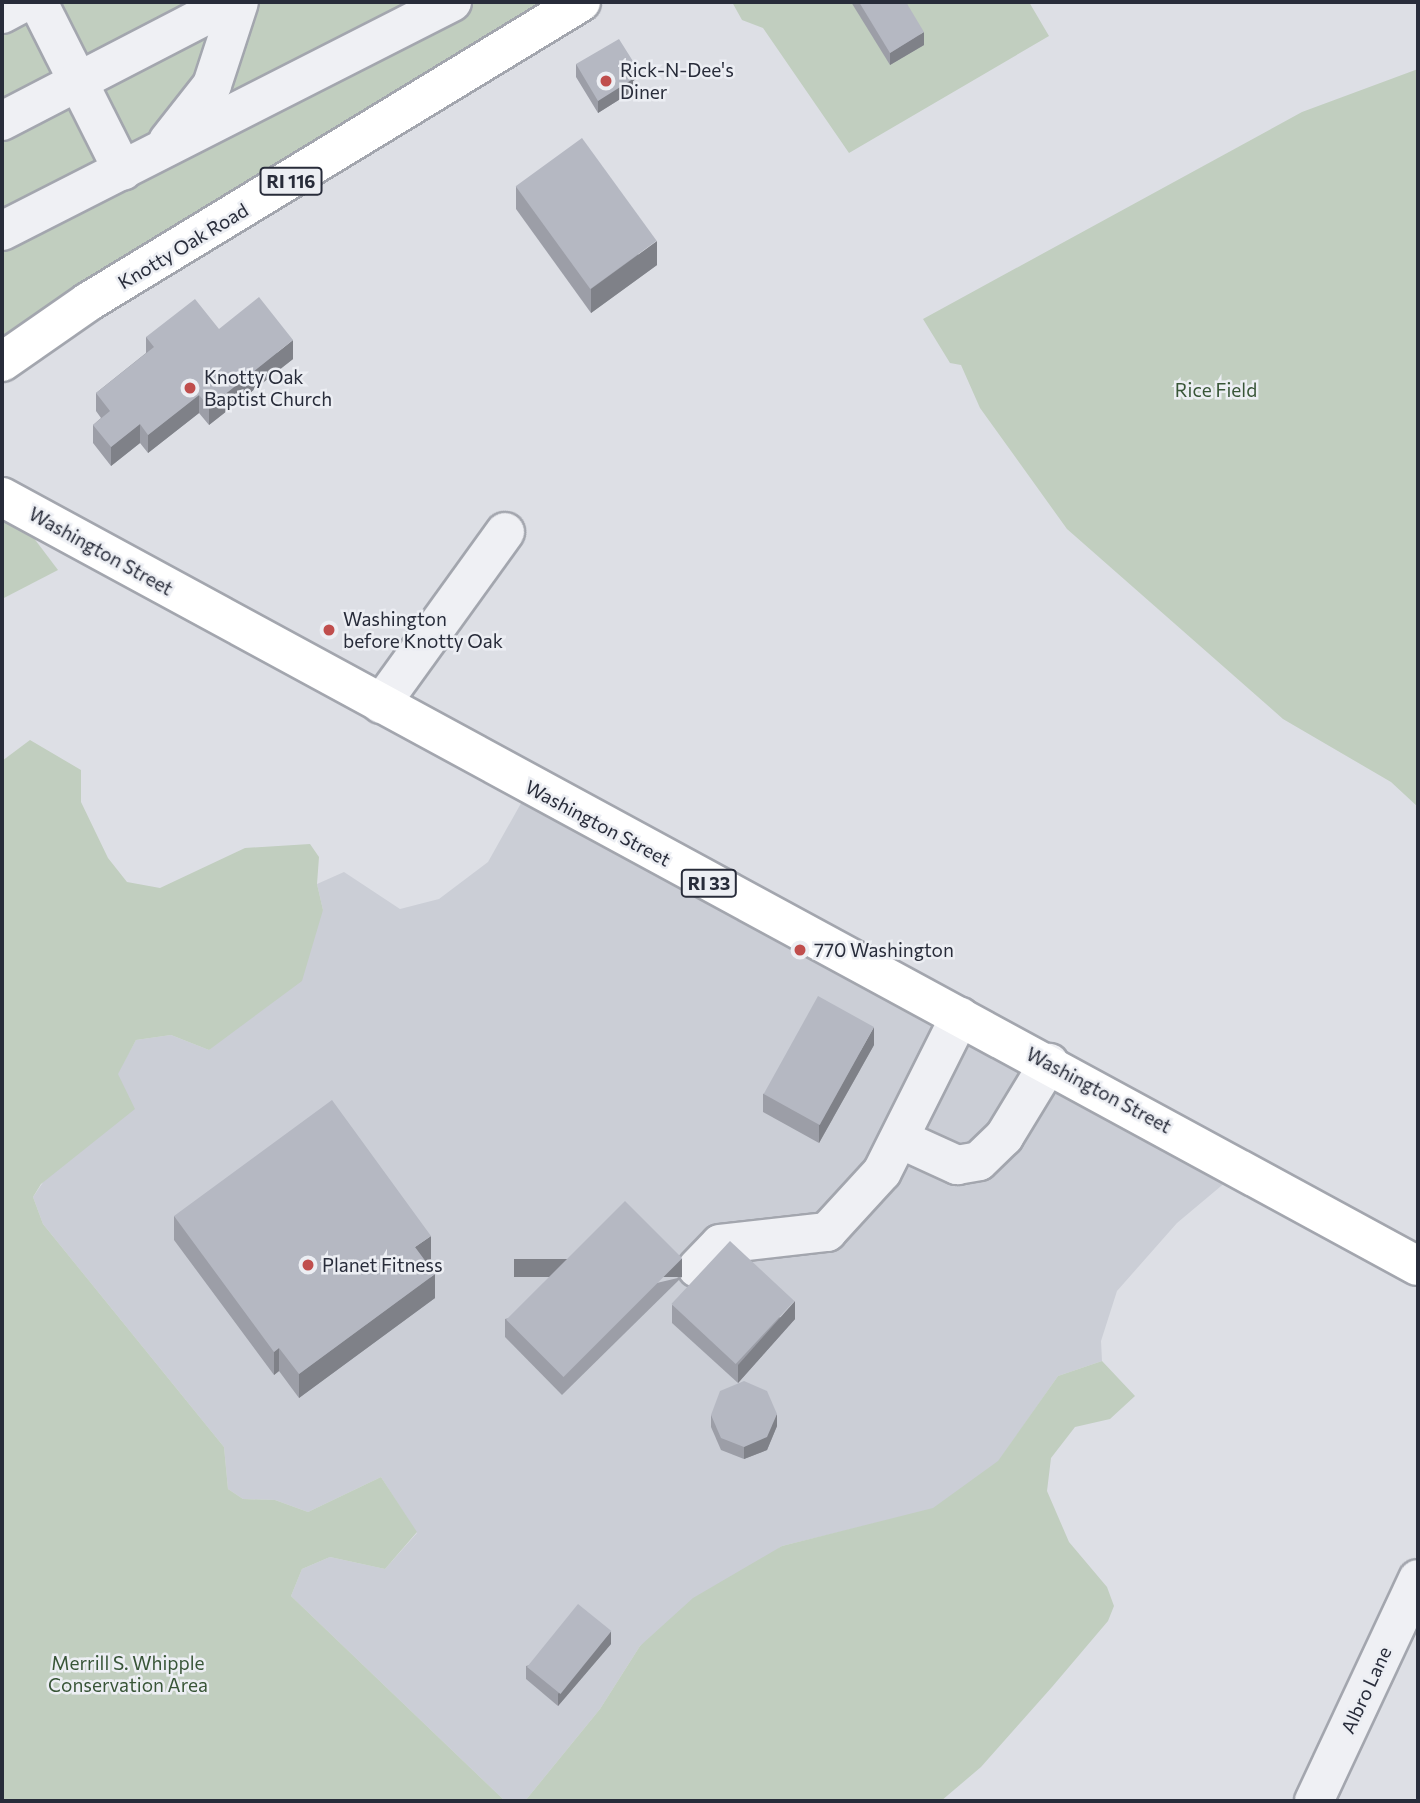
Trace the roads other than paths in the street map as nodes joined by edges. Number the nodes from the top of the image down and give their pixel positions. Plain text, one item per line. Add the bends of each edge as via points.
1 (25, 2) edge
2 (38, 2) edge
3 (232, 2) edge
4 (239, 2) edge
5 (452, 2) edge
6 (581, 2) edge
7 (2, 13) edge
8 (78, 82) junction
9 (2, 121) edge
10 (139, 162) junction
11 (2, 231) edge
12 (2, 362) edge
13 (2, 497) edge
14 (505, 533) dead end
15 (381, 704) junction
16 (960, 1016) junction
17 (1049, 1063) junction
18 (900, 1139) junction
19 (1418, 1266) edge
20 (697, 1268) dead end
21 (1418, 1579) edge
22 (1314, 1801) edge

1 - 7 street
2 - 8 street
3 - 8 street
4 - 10 street via 212,85
5 - 10 street
6 - 12 main road, Knotty Oak Road / RI 116 via 88,302
8 - 9 street
8 - 10 street
10 - 11 street
13 - 15 main road, Washington Street / RI 33
14 - 15 street
15 - 16 main road, Washington Street / RI 33
16 - 17 main road, Washington Street / RI 33
16 - 18 street
17 - 18 street via 1004,1137 979,1161 957,1165
17 - 19 main road, Washington Street / RI 33
18 - 20 street via 882,1172 827,1232 720,1244
21 - 22 street, Albro Lane

